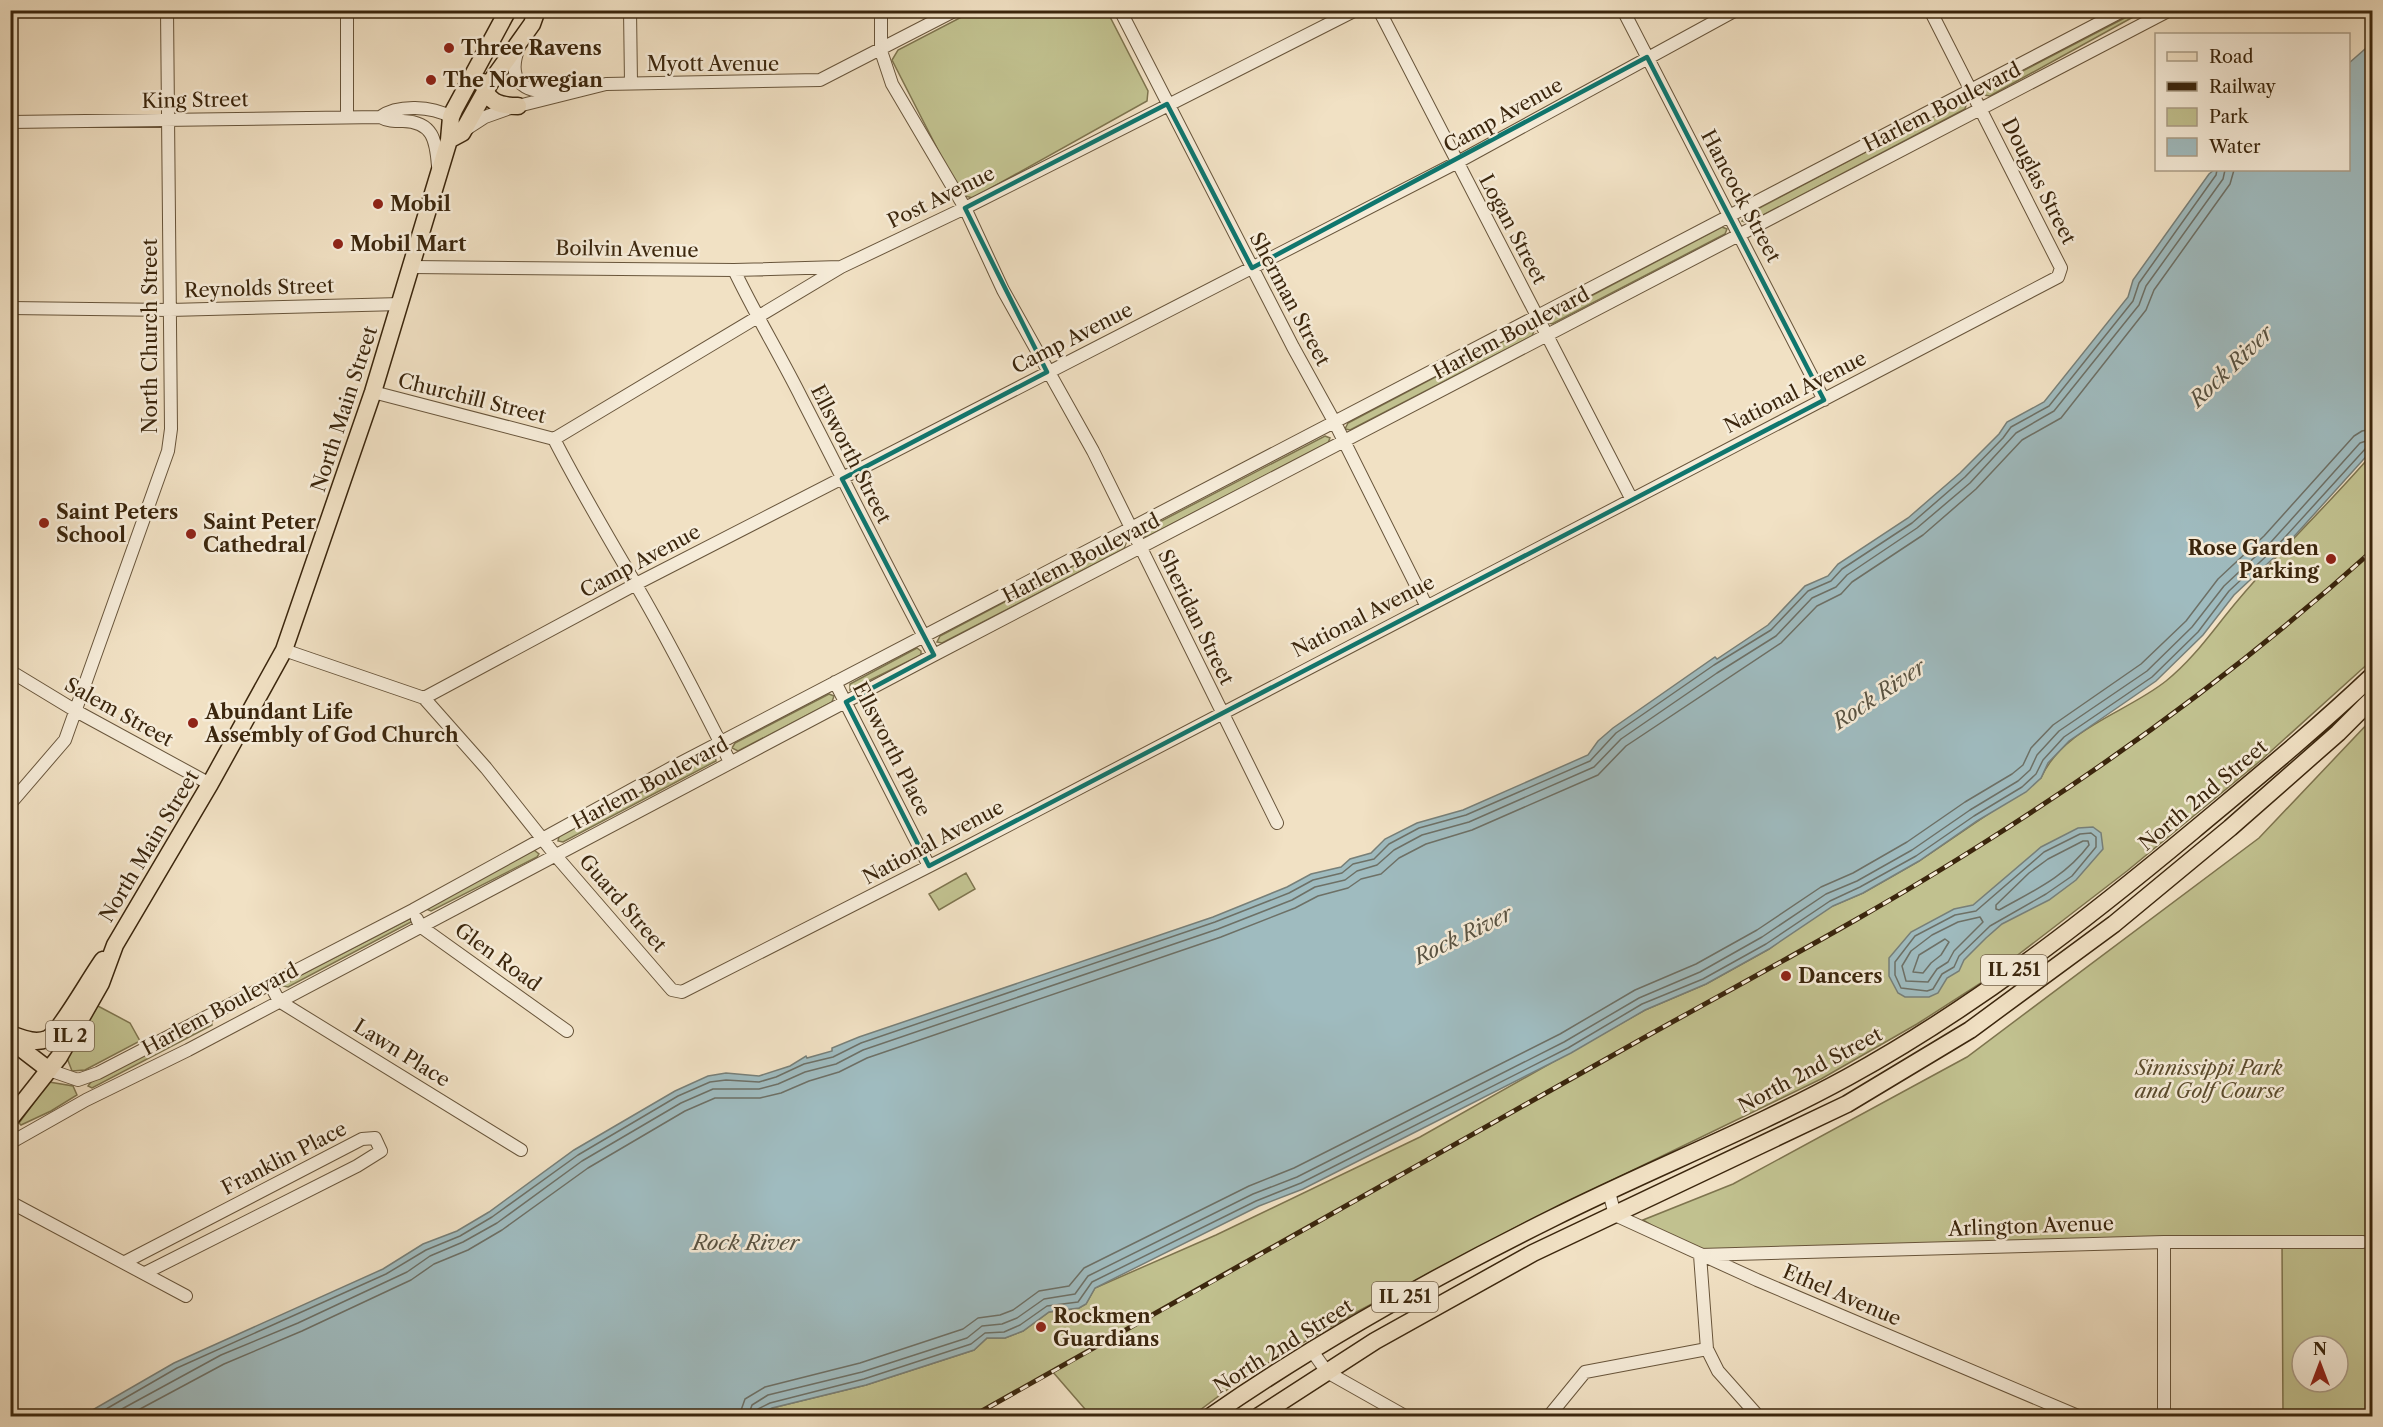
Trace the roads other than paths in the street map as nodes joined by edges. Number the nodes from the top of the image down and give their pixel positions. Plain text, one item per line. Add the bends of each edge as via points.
1 (167, 10) edge
2 (347, 10) edge
3 (537, 10) edge
4 (630, 10) edge
5 (881, 10) edge
6 (956, 10) edge
7 (1120, 10) edge
8 (1356, 10) edge
9 (1379, 10) edge
10 (1623, 10) edge
11 (1736, 10) edge
12 (1930, 10) edge
13 (2124, 10) edge
14 (2170, 10) edge
15 (505, 18) edge
16 (522, 40) junction
17 (881, 51) junction
18 (1647, 57) junction
19 (631, 83) junction
20 (1970, 90) junction
21 (572, 91) junction
22 (484, 92) junction
23 (1167, 104) junction
24 (518, 106) junction
25 (1981, 110) junction
26 (346, 117) junction
27 (380, 117) junction
28 (451, 117) junction
29 (167, 120) junction
30 (10, 122) edge
31 (456, 137) junction
32 (1456, 163) junction
33 (438, 174) junction
34 (965, 208) junction
35 (1730, 215) junction
36 (1740, 233) junction
37 (412, 267) junction
38 (841, 267) junction
39 (1252, 268) junction
40 (734, 270) junction
41 (2061, 273) joint
42 (401, 304) junction
43 (10, 308) edge
44 (170, 310) junction
45 (1537, 316) junction
46 (757, 319) junction
47 (1547, 336) junction
48 (1047, 372) junction
49 (373, 392) junction
50 (10, 399) edge
51 (1824, 400) junction
52 (11, 411) edge
53 (1335, 423) junction
54 (554, 439) junction
55 (1345, 443) junction
56 (842, 479) junction
57 (1631, 498) junction
58 (1131, 529) junction
59 (1141, 549) junction
60 (636, 584) junction
61 (1426, 605) junction
62 (924, 636) junction
63 (284, 650) junction
64 (934, 655) junction
65 (10, 671) edge
66 (2373, 676) edge
67 (836, 682) junction
68 (424, 698) junction
69 (2373, 699) edge
70 (846, 702) junction
71 (76, 711) junction
72 (1221, 712) junction
73 (720, 743) junction
74 (730, 762) junction
75 (210, 784) junction
76 (10, 804) edge
77 (1277, 823) dead end
78 (544, 838) junction
79 (556, 856) junction
80 (929, 866) junction
81 (413, 910) junction
82 (420, 926) junction
83 (115, 945) junction
84 (270, 984) junction
85 (682, 992) joint
86 (279, 1001) junction
87 (567, 1030) dead end
88 (10, 1034) edge
89 (10, 1040) edge
90 (49, 1070) junction
91 (78, 1080) junction
92 (86, 1100) junction
93 (10, 1119) edge
94 (10, 1143) edge
95 (521, 1150) dead end
96 (1609, 1192) junction
97 (10, 1202) edge
98 (1615, 1215) junction
99 (2164, 1242) junction
100 (2363, 1242) dead end
101 (1700, 1255) junction
102 (125, 1262) junction
103 (145, 1273) junction
104 (186, 1296) dead end
105 (1707, 1349) junction
106 (1312, 1351) junction
107 (1328, 1372) junction
108 (1399, 1415) edge
109 (1211, 1416) edge
110 (1259, 1416) edge
111 (1549, 1416) edge
112 (1758, 1416) edge
113 (2078, 1416) edge
114 (2164, 1416) edge

1 - 29 street, North Church Street
2 - 26 street
3 - 16 main road, North Main Street / IL 2
4 - 19 street
5 - 17 street, Sheridan Street
6 - 17 street, Myott Avenue
7 - 23 street, Sherman Street
8 - 23 street, Post Avenue
9 - 32 street, Logan Street
10 - 18 street, Hancock Street
11 - 18 street, Camp Avenue
12 - 20 street, Douglas Street
13 - 20 street, Harlem Boulevard
14 - 25 street, Harlem Boulevard
15 - 22 main road via 500,39 485,69
15 - 28 main road, North Main Street / IL 2
16 - 21 street via 514,64 523,86 544,92
16 - 22 main road, North Main Street / IL 2
17 - 19 street, Myott Avenue via 812,82
17 - 34 street, Sheridan Street via 892,84
18 - 32 street, Camp Avenue
18 - 35 street, Hancock Street
19 - 21 street, Myott Avenue
20 - 25 street, Douglas Street
20 - 35 street, Harlem Boulevard
21 - 24 street, Myott Avenue
22 - 24 main road via 496,103
22 - 31 main road, North Main Street / IL 2
23 - 34 street, Post Avenue
23 - 39 street, Sherman Street
24 - 31 street, Myott Avenue via 484,117
25 - 36 street, Harlem Boulevard
25 - 41 street, Douglas Street
26 - 27 street, King Street
26 - 29 street, King Street
27 - 28 street, King Street via 389,110 418,109 435,110
27 - 33 street, King Street via 424,126 436,146
28 - 31 main road, North Main Street / IL 2
29 - 30 street, King Street
29 - 44 street, North Church Street
31 - 33 main road, North Main Street / IL 2
32 - 39 street, Camp Avenue
32 - 45 street, Logan Street
33 - 37 main road, North Main Street / IL 2
34 - 38 street, Post Avenue
34 - 48 street, Sheridan Street via 1002,290
35 - 36 street, Hancock Street
35 - 45 street, Harlem Boulevard
36 - 47 street, Harlem Boulevard
36 - 51 street, Hancock Street
37 - 40 street, Boilvin Avenue
37 - 42 main road, North Main Street / IL 2
38 - 40 street, Boilvin Avenue
38 - 46 street, Post Avenue
39 - 48 street, Camp Avenue
39 - 53 street, Sherman Street
40 - 46 street, Ellsworth Street
41 - 51 street, National Avenue
42 - 44 street, Reynolds Street
42 - 49 main road, North Main Street / IL 2
43 - 44 street, Reynolds Street
44 - 71 street, North Church Street via 168,451
45 - 47 street, Logan Street
45 - 53 street, Harlem Boulevard
46 - 54 street, Post Avenue
46 - 56 street, Ellsworth Street via 802,397
47 - 55 street, Harlem Boulevard
47 - 57 street, Logan Street
48 - 56 street, Camp Avenue
48 - 58 street, Sheridan Street via 1093,451
49 - 54 street, Churchill Street
49 - 63 main road, North Main Street / IL 2
50 - 52 street
51 - 57 street, National Avenue
53 - 55 street, Sherman Street
53 - 58 street, Harlem Boulevard
54 - 60 street, Churchill Street via 589,508
55 - 59 street, Harlem Boulevard
55 - 61 street, Sherman Street
56 - 60 street, Camp Avenue
56 - 62 street, Ellsworth Street
57 - 61 street, National Avenue
58 - 59 street, Sheridan Street
58 - 62 street, Harlem Boulevard
59 - 64 street, Harlem Boulevard
59 - 72 street, Sheridan Street
60 - 68 street, Camp Avenue
60 - 73 street, Churchill Street
61 - 72 street, National Avenue
62 - 64 street, Ellsworth Street
62 - 67 street, Harlem Boulevard
63 - 68 street, Guard Street
63 - 75 main road, North Main Street / IL 2
64 - 70 street, Harlem Boulevard
65 - 71 street, Salem Street
66 - 96 main road, North 2nd Street / IL 251 via 2278,761 2105,904 1947,1018 1848,1077
67 - 70 street, Ellsworth Place
67 - 73 street, Harlem Boulevard
68 - 78 street, Guard Street
69 - 98 main road, North 2nd Street / IL 251 via 2150,894 1970,1030 1847,1104
70 - 74 street, Harlem Boulevard
70 - 80 street, Ellsworth Place
71 - 75 street, Salem Street
71 - 76 street, North Church Street via 65,740
72 - 77 street, Sheridan Street
72 - 80 street, National Avenue
73 - 74 street, Churchill Street
73 - 78 street, Harlem Boulevard
74 - 79 street, Harlem Boulevard
75 - 83 main road, North Main Street / IL 2
78 - 79 street, Guard Street
78 - 81 street, Harlem Boulevard
79 - 82 street, Harlem Boulevard
79 - 85 street, Guard Street via 672,990
80 - 85 street, National Avenue
81 - 82 street
81 - 84 street, Harlem Boulevard
82 - 86 street, Harlem Boulevard
82 - 87 street, Glen Road
83 - 88 main road, IL 2 via 55,1034 37,1041
83 - 90 main road, North Main Street / IL 2 via 101,983
84 - 86 street
84 - 91 street, Harlem Boulevard
86 - 92 street, Harlem Boulevard
86 - 95 street, Lawn Place
89 - 90 main road
90 - 91 street
90 - 93 main road, North Main Street / IL 2
91 - 92 street
92 - 94 street, Harlem Boulevard
96 - 98 street
96 - 106 main road, North 2nd Street / IL 251 via 1553,1217
97 - 102 street
98 - 101 street, Ethel Avenue
98 - 107 main road, North 2nd Street / IL 251 via 1533,1253 1375,1341
99 - 100 street, Arlington Avenue
99 - 101 street, Arlington Avenue
99 - 114 street
101 - 105 street
101 - 113 street, Ethel Avenue
102 - 103 street
102 - 103 street, Franklin Place via 362,1139 375,1138 381,1151 357,1166
103 - 104 street
105 - 111 street via 1585,1372
105 - 112 street via 1718,1371
106 - 107 street
106 - 109 main road, North 2nd Street / IL 251
107 - 108 street
107 - 110 main road, North 2nd Street / IL 251

